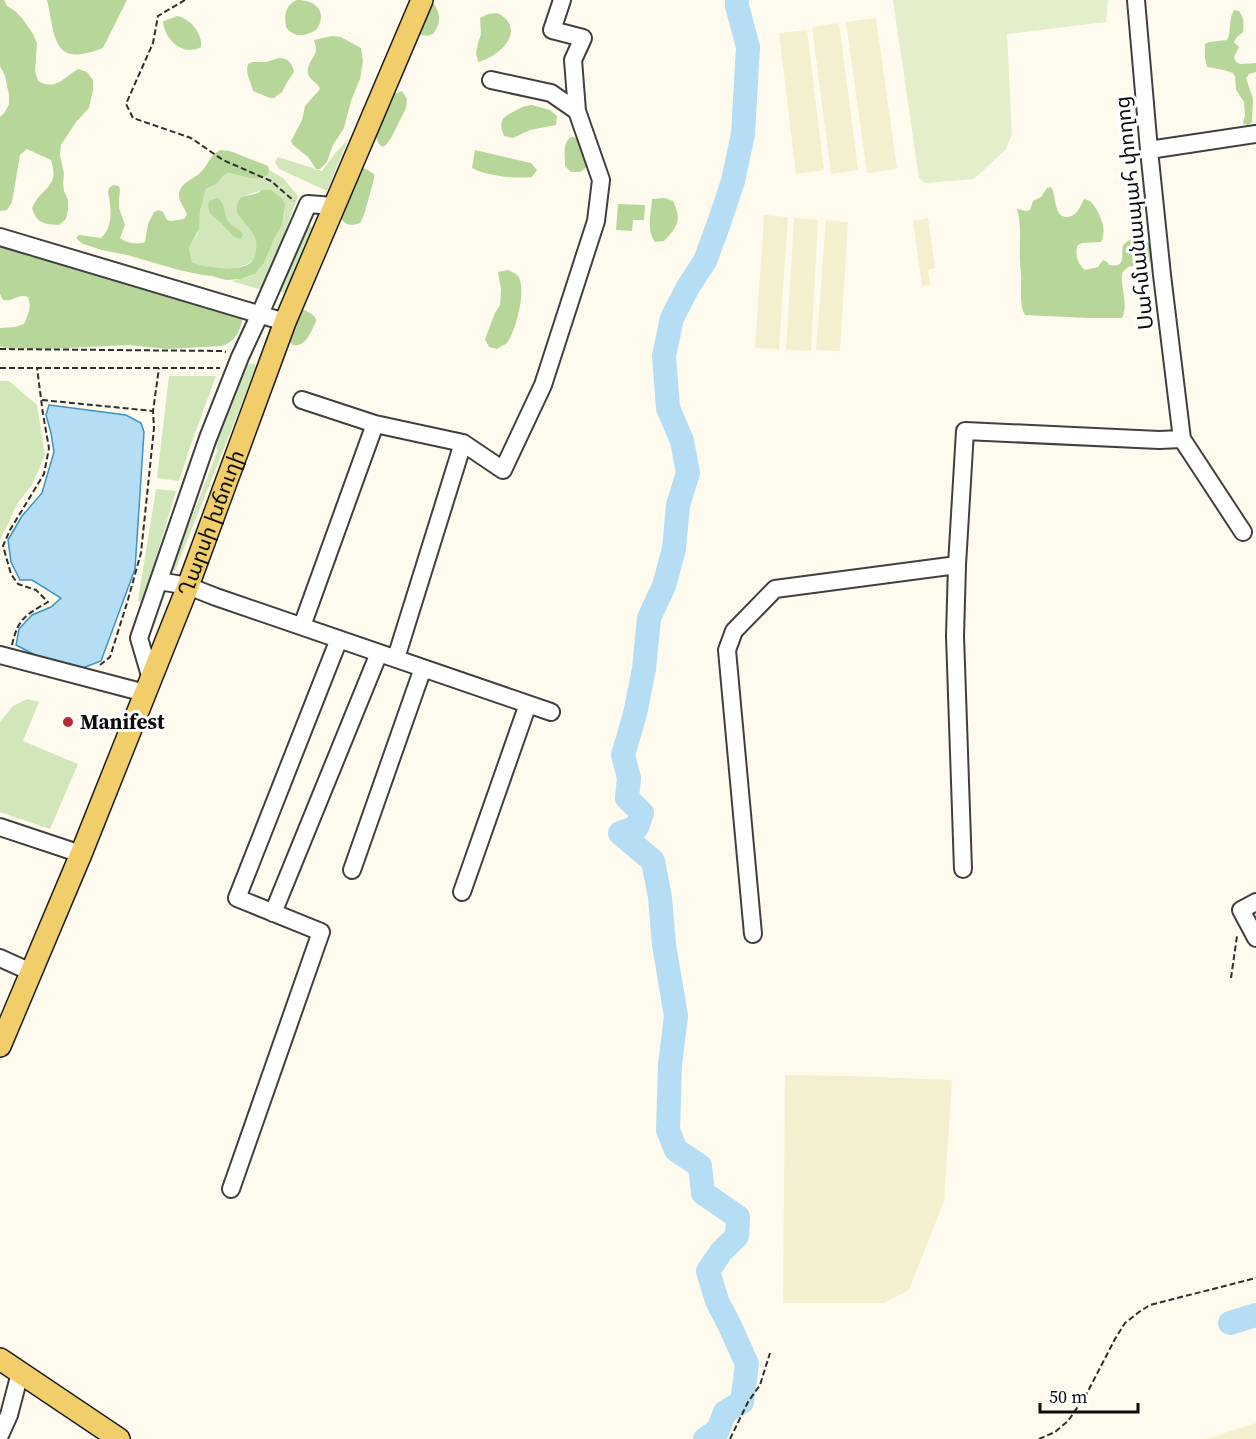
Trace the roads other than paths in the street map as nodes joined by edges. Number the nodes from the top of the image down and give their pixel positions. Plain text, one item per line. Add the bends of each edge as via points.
1 (422, 0) edge
2 (562, 0) edge
3 (1136, 0) edge
4 (491, 80) dead end
5 (577, 111) junction
6 (1256, 134) edge
7 (1149, 150) junction
8 (334, 206) junction
9 (0, 237) edge
10 (260, 314) junction
11 (285, 322) junction
12 (302, 400) dead end
13 (375, 424) junction
14 (1182, 439) junction
15 (463, 443) junction
16 (1243, 532) dead end
17 (957, 565) junction
18 (159, 581) junction
19 (188, 586) junction
20 (302, 626) junction
21 (339, 639) junction
22 (6, 650) edge
23 (379, 652) junction
24 (396, 658) junction
25 (423, 668) junction
26 (148, 686) junction
27 (528, 704) junction
28 (551, 712) dead end
29 (0, 827) edge
30 (81, 854) junction
31 (963, 869) dead end
32 (352, 870) dead end
33 (462, 892) dead end
34 (1249, 906) edge
35 (273, 913) junction
36 (753, 934) dead end
37 (1256, 938) edge
38 (0, 958) edge
39 (31, 972) junction
40 (0, 1047) edge
41 (231, 1189) dead end
42 (0, 1359) edge
43 (20, 1373) junction
44 (0, 1436) edge
45 (119, 1439) edge

1 - 8 main road, Ղարսի խճուղի
2 - 5 street via 552,30 583,38 573,60
3 - 7 street, Սահմանապահ փողոց
4 - 5 street via 551,93
5 - 15 street via 601,180 596,221 543,385 503,470
6 - 7 street
7 - 14 street, Սահմանապահ փողոց
8 - 10 street via 308,204
8 - 11 main road, Ղարսի խճուղի
9 - 10 street
10 - 11 street
10 - 18 street via 208,438
11 - 19 main road, Ղարսի խճուղի
12 - 13 street
13 - 15 street
13 - 20 street
14 - 16 street
14 - 17 street via 965,430
15 - 24 street
17 - 31 street via 955,636
17 - 36 street via 775,589 734,631 727,650
18 - 19 street
18 - 26 street via 139,638
19 - 20 street
19 - 26 main road, Ղարսի խճուղի
20 - 21 street
21 - 23 street
21 - 35 street via 237,898
22 - 26 street
23 - 24 street
23 - 35 street
24 - 25 street
25 - 27 street
25 - 32 street
26 - 30 main road, Ղարսի խճուղի
27 - 28 street
27 - 33 street
29 - 30 street
30 - 39 main road, Ղարսի խճուղի
34 - 37 street
35 - 41 street via 321,932
38 - 39 street
39 - 40 main road, Ղարսի խճուղի
42 - 43 main road
43 - 44 street
43 - 45 main road

